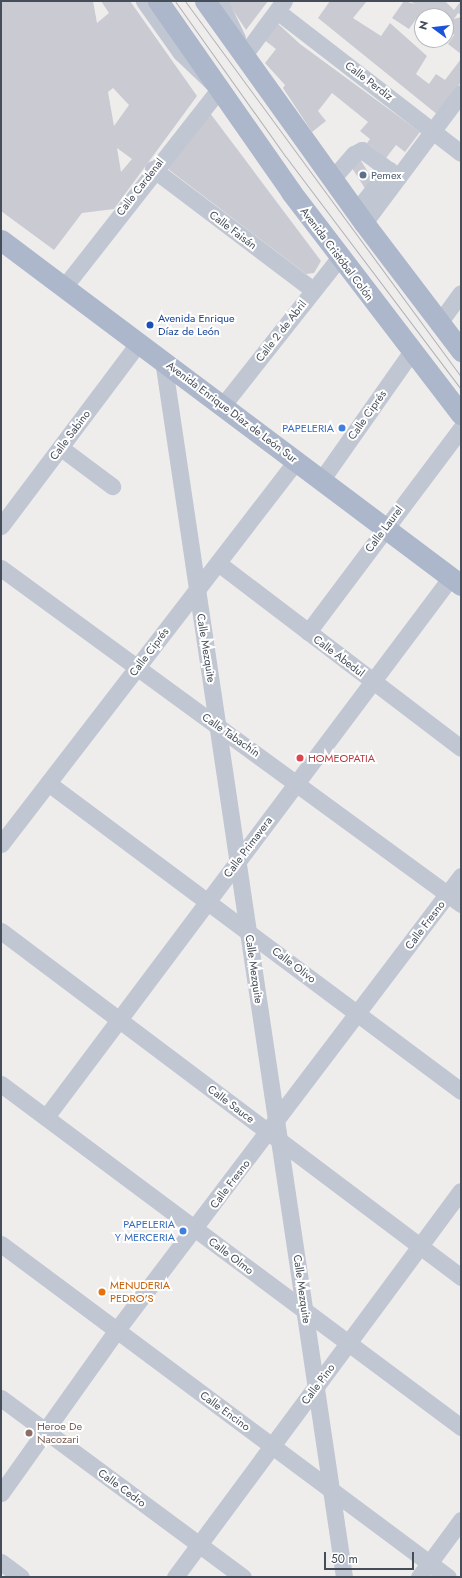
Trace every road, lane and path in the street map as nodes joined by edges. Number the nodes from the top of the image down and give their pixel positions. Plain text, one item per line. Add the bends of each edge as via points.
1 (144, 1) edge
2 (158, 1) edge
3 (205, 1) edge
4 (219, 1) edge
5 (280, 6) edge
6 (244, 55) junction
7 (219, 89) junction
8 (461, 93) edge
9 (433, 130) junction
10 (461, 153) edge
11 (153, 170) junction
12 (394, 174) junction
13 (332, 179) junction
14 (360, 217) junction
15 (1, 240) edge
16 (339, 258) junction
17 (64, 287) junction
18 (314, 290) junction
19 (461, 292) edge
20 (439, 323) junction
21 (138, 342) junction
22 (412, 351) junction
23 (461, 351) edge
24 (163, 360) junction
25 (223, 405) junction
26 (461, 414) edge
27 (461, 428) edge
28 (60, 448) junction
29 (297, 460) junction
30 (322, 479) junction
31 (112, 486) dead end
32 (1, 526) edge
33 (385, 528) junction
34 (218, 563) junction
35 (1, 568) edge
36 (456, 581) edge
37 (197, 589) junction
38 (308, 632) junction
39 (137, 668) junction
40 (372, 680) junction
41 (218, 726) junction
42 (461, 748) edge
43 (297, 781) junction
44 (48, 783) junction
45 (1, 844) edge
46 (238, 860) junction
47 (461, 876) edge
48 (454, 899) edge
49 (208, 900) junction
50 (1, 931) edge
51 (248, 931) junction
52 (359, 1013) junction
53 (118, 1019) junction
54 (1, 1084) edge
55 (461, 1091) edge
56 (46, 1117) junction
57 (275, 1132) junction
58 (461, 1191) edge
59 (196, 1230) junction
60 (1, 1244) edge
61 (421, 1246) junction
62 (461, 1277) edge
63 (305, 1311) junction
64 (116, 1331) junction
65 (350, 1342) junction
66 (316, 1385) junction
67 (1, 1398) edge
68 (461, 1427) edge
69 (46, 1432) junction
70 (273, 1446) junction
71 (332, 1492) junction
72 (1, 1493) edge
73 (461, 1520) edge
74 (199, 1545) junction
75 (1, 1562) edge
76 (429, 1563) junction
77 (21, 1577) edge
78 (176, 1577) edge
79 (243, 1577) edge
80 (344, 1577) edge
81 (419, 1577) edge
82 (448, 1577) edge

1 - 7 street, Avenida Cristóbal Colón via 181,53
2 - 7 main road, Avenida Cristóbal Colón
3 - 6 main road
4 - 6 street via 231,21
5 - 6 street
5 - 9 street, Calle Perdiz
6 - 13 main road
7 - 11 street, Calle Cardenal
7 - 16 main road, Avenida Cristóbal Colón
8 - 9 street
9 - 10 street, Calle Perdiz
9 - 12 street
11 - 17 street, Calle Cardenal
11 - 18 street, Calle Faisán
12 - 13 street via 366,152 357,151
12 - 14 street
13 - 14 main road
14 - 20 main road
15 - 17 main road, Avenida Enrique Díaz de León Sur
16 - 18 street, Calle 2 de Abril
16 - 22 main road, Avenida Cristóbal Colón
17 - 21 main road, Avenida Enrique Díaz de León Sur
18 - 25 street, Calle 2 de Abril
19 - 20 street
20 - 23 main road
21 - 24 main road, Avenida Enrique Díaz de León Sur
21 - 28 street, Calle Sabino
22 - 26 main road, Avenida Cristóbal Colón
22 - 30 street, Calle Ciprés
24 - 25 main road, Avenida Enrique Díaz de León Sur
24 - 37 street, Calle Mezquite
25 - 29 main road, Avenida Enrique Díaz de León Sur
27 - 33 street, Calle Laurel
28 - 31 street
28 - 32 street, Calle Sabino
29 - 30 main road, Avenida Enrique Díaz de León Sur
29 - 34 street, Calle Ciprés
30 - 33 main road, Avenida Enrique Díaz de León Sur
33 - 36 main road, Avenida Enrique Díaz de León Sur
33 - 38 street, Calle Laurel
34 - 37 street, Calle Ciprés
34 - 38 street, Calle Abedul
35 - 39 street, Calle Tabachín
36 - 40 street, Calle Primavera
37 - 39 street, Calle Ciprés
37 - 41 street, Calle Mezquite
38 - 40 street, Calle Abedul
39 - 41 street, Calle Tabachín
39 - 44 street, Calle Ciprés
40 - 42 street, Calle Abedul
40 - 43 street, Calle Primavera
41 - 43 street, Calle Tabachín
41 - 46 street, Calle Mezquite
43 - 46 street, Calle Primavera
43 - 48 street, Calle Tabachín
44 - 45 street, Calle Ciprés
44 - 49 street, Calle Olivo
46 - 49 street, Calle Primavera
46 - 51 street, Calle Mezquite
47 - 48 street, Calle Fresno
48 - 52 street, Calle Fresno
49 - 51 street, Calle Olivo
49 - 53 street, Calle Primavera
50 - 53 street, Calle Sauce
51 - 52 street, Calle Olivo
51 - 57 street, Calle Mezquite
52 - 55 street, Calle Olivo
52 - 57 street, Calle Fresno
53 - 56 street, Calle Primavera
53 - 57 street, Calle Sauce
54 - 56 street, Calle Olmo
56 - 59 street, Calle Olmo
57 - 59 street, Calle Fresno
57 - 61 street, Calle Sauce
57 - 63 street, Calle Mezquite
58 - 61 street, Calle Pino
59 - 63 street, Calle Olmo
59 - 64 street, Calle Fresno
60 - 64 street, Calle Encino
61 - 62 street, Calle Sauce
61 - 65 street, Calle Pino
63 - 65 street, Calle Olmo
63 - 66 street, Calle Mezquite
64 - 69 street, Calle Fresno
64 - 70 street, Calle Encino
65 - 66 street, Calle Pino
65 - 68 street, Calle Olmo
66 - 70 street, Calle Pino
66 - 71 street, Calle Mezquite
67 - 69 street, Calle Cedro
69 - 72 street, Calle Fresno
69 - 74 street, Calle Cedro
70 - 71 street, Calle Encino
70 - 74 street, Calle Pino
71 - 76 street, Calle Encino
71 - 80 street, Calle Mezquite
73 - 76 street
74 - 78 street, Calle Pino
74 - 79 street, Calle Cedro
75 - 77 street
76 - 81 street
76 - 82 street, Calle Encino

